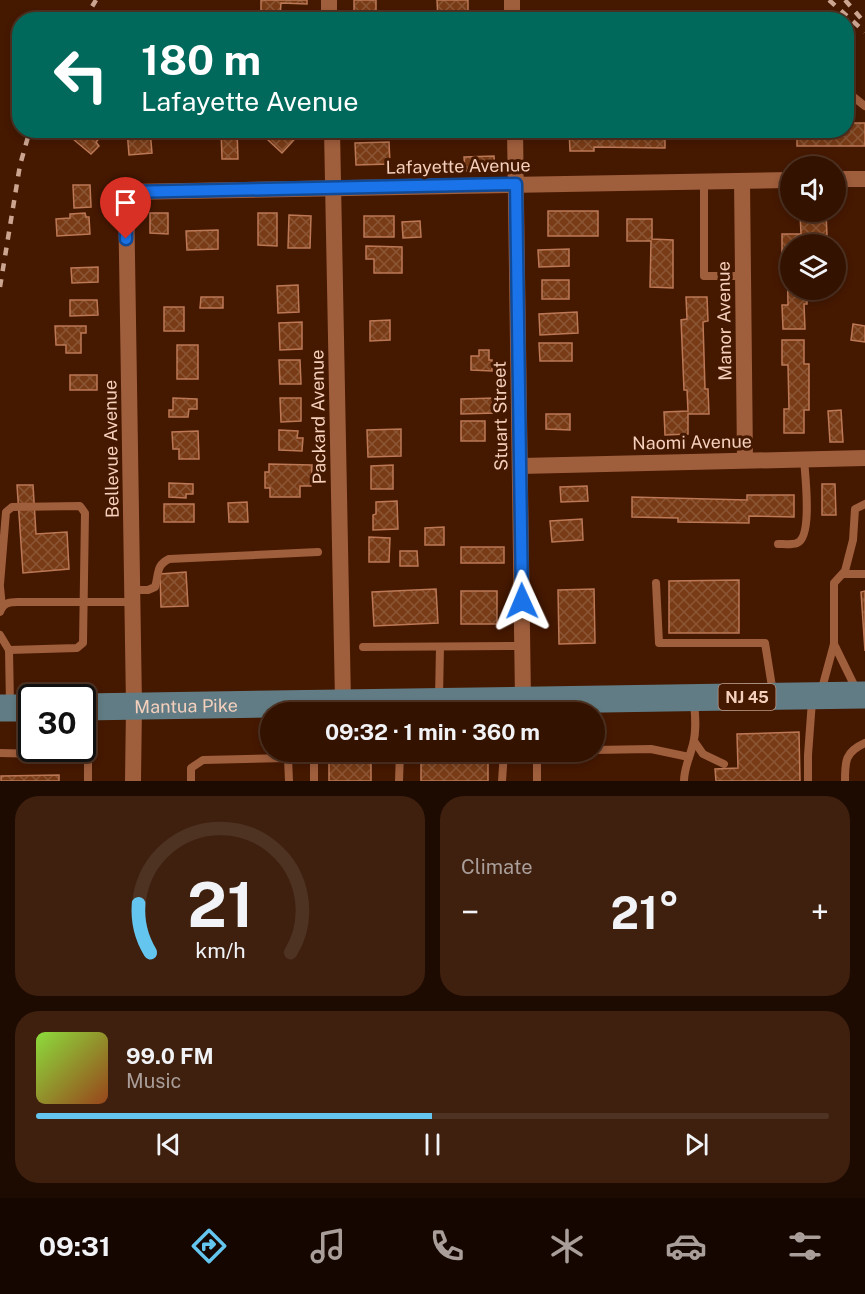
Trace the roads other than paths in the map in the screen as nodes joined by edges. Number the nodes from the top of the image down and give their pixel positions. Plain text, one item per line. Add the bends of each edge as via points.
1 (332, 138) edge
2 (515, 138) edge
3 (846, 179) edge
4 (865, 179) edge
5 (780, 180) edge
6 (741, 181) junction
7 (704, 182) junction
8 (516, 184) junction
9 (333, 188) junction
10 (126, 192) joint
11 (743, 276) junction
12 (865, 458) edge
13 (745, 459) junction
14 (804, 459) junction
15 (521, 465) junction
16 (865, 504) edge
17 (778, 544) dead end
18 (318, 552) dead end
19 (843, 574) junction
20 (865, 574) edge
21 (656, 583) dead end
22 (0, 586) edge
23 (133, 596) junction
24 (84, 602) junction
25 (1, 610) edge
26 (0, 635) edge
27 (834, 644) junction
28 (522, 646) junction
29 (363, 647) dead end
30 (440, 647) junction
31 (9, 650) junction
32 (862, 695) edge
33 (773, 696) junction
34 (816, 696) junction
35 (693, 698) junction
36 (440, 701) junction
37 (343, 702) edge
38 (433, 702) edge
39 (464, 702) edge
40 (512, 702) edge
41 (572, 702) edge
42 (134, 706) junction
43 (96, 707) edge
44 (260, 707) edge
45 (14, 708) edge
46 (694, 741) junction
47 (865, 743) edge
48 (605, 750) edge
49 (0, 753) edge
50 (689, 757) junction
51 (314, 762) edge
52 (400, 762) edge
53 (503, 762) edge
54 (537, 762) edge
55 (724, 764) dead end
56 (88, 781) edge
57 (133, 781) edge
58 (191, 781) edge
59 (289, 781) edge
60 (314, 781) edge
61 (399, 781) edge
62 (502, 781) edge
63 (537, 781) edge
64 (684, 781) edge
65 (808, 781) edge
66 (845, 781) edge

1 - 9 street, Packard Avenue
2 - 8 street, Stuart Street
3 - 4 street
5 - 6 street, Lafayette Avenue
6 - 7 street, Lafayette Avenue
6 - 11 street, Manor Avenue
7 - 8 street, Lafayette Avenue
7 - 11 lane via 704,276
8 - 9 street, Lafayette Avenue
8 - 15 street, Stuart Street
9 - 10 street, Lafayette Avenue
9 - 37 street, Packard Avenue
10 - 23 street, Bellevue Avenue
11 - 13 street, Manor Avenue
12 - 14 street, Naomi Avenue
13 - 14 street, Naomi Avenue
13 - 15 street, Naomi Avenue
14 - 17 lane via 804,538 797,543
15 - 28 street, Stuart Street
16 - 19 lane via 855,509 853,540
18 - 23 lane via 169,559 158,567 155,587
19 - 20 lane
19 - 27 lane via 834,583
21 - 33 lane via 659,643 765,643
22 - 24 lane via 6,512 12,507 80,506 85,513
22 - 25 lane
23 - 24 lane
23 - 42 street, Bellevue Avenue
24 - 25 lane via 18,602 8,603
24 - 31 lane via 83,643 77,648
26 - 31 lane
27 - 32 lane
27 - 34 lane
28 - 30 lane
28 - 40 street, Stuart Street
29 - 30 lane
30 - 36 lane
31 - 45 lane
32 - 34 main road, Mantua Pike / NJ 45
33 - 34 main road, Mantua Pike / NJ 45
33 - 35 main road, Mantua Pike / NJ 45
34 - 65 lane
35 - 41 main road, Mantua Pike / NJ 45
35 - 46 lane
36 - 38 main road, Mantua Pike / NJ 45
36 - 39 main road, Mantua Pike / NJ 45
42 - 43 main road, Mantua Pike / NJ 45
42 - 44 main road, Mantua Pike / NJ 45
42 - 57 street, Bellevue Avenue
46 - 50 lane
46 - 55 lane via 703,754
47 - 66 lane via 848,755
48 - 50 lane via 651,749
49 - 56 lane via 88,755
50 - 64 lane
51 - 60 lane
52 - 61 lane
53 - 62 lane
54 - 63 lane
58 - 59 lane via 191,768 203,760 288,758

